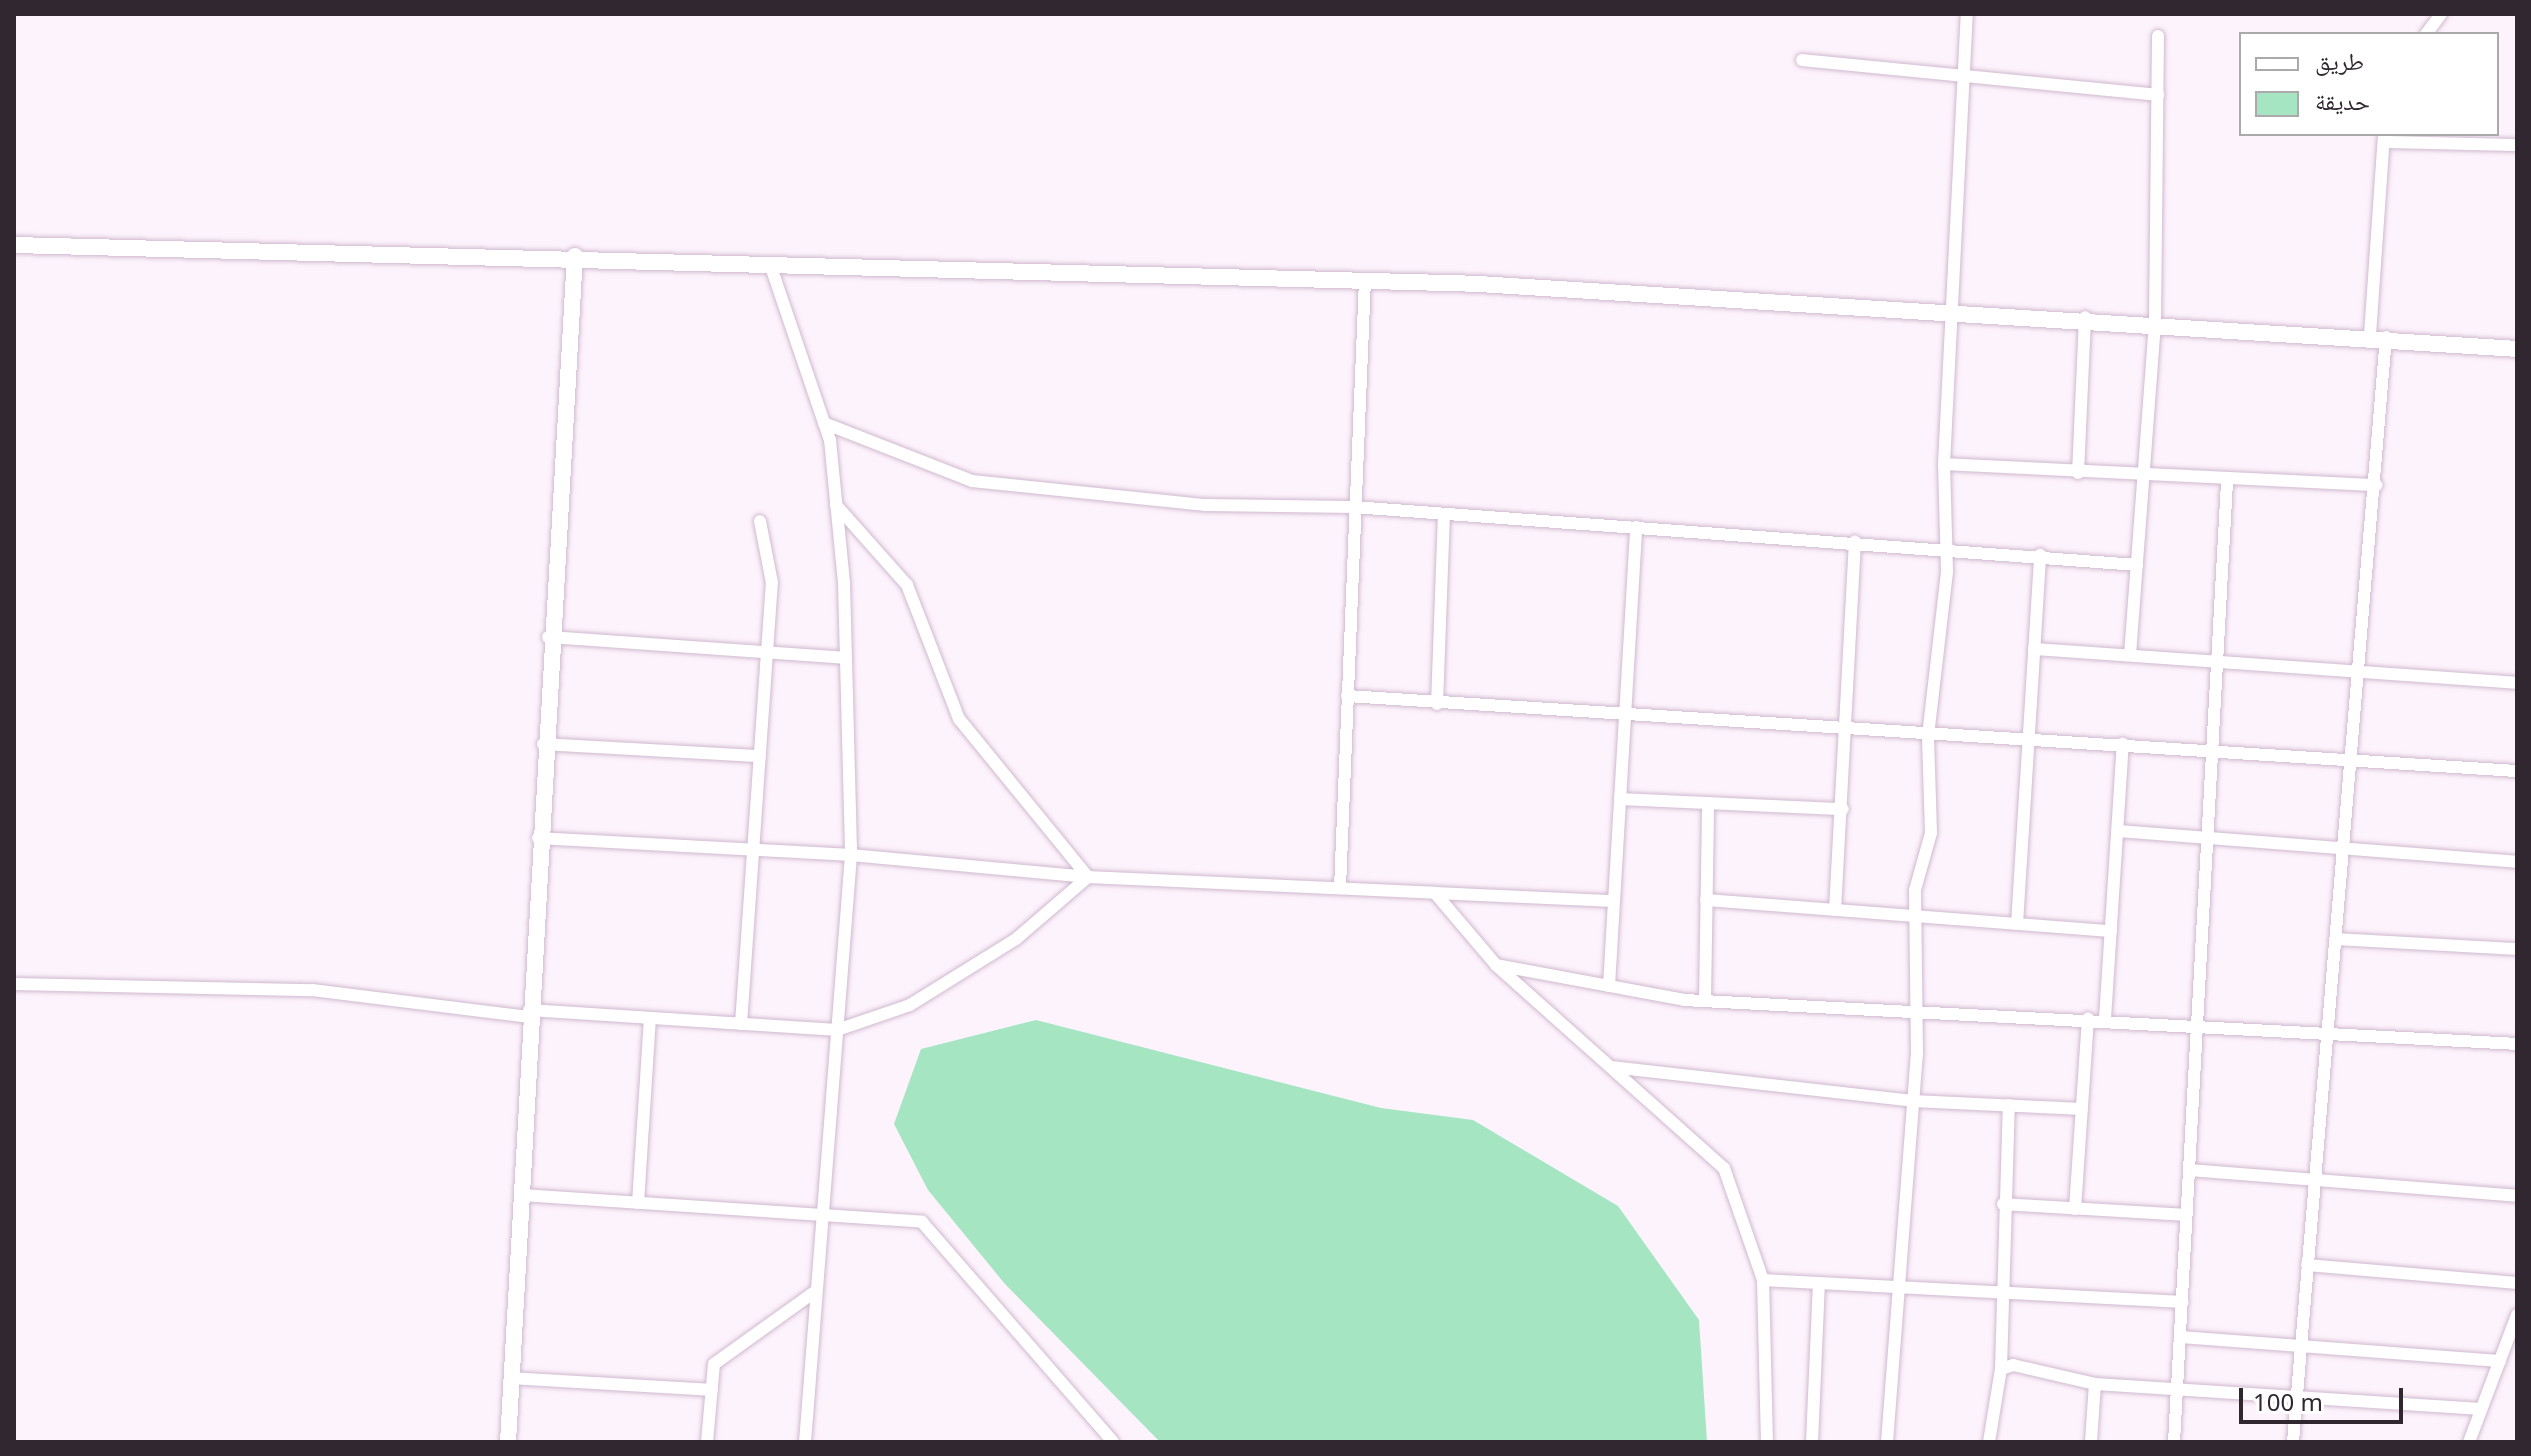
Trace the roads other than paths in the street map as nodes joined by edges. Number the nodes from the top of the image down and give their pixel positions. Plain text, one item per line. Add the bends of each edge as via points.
1 (1967, 14) edge
2 (2441, 14) edge
3 (2428, 32) edge
4 (2158, 36) dead end
5 (1802, 60) dead end
6 (1964, 76) junction
7 (2158, 95) junction
8 (2384, 138) edge
9 (2517, 145) edge
10 (14, 245) edge
11 (575, 256) junction
12 (770, 264) junction
13 (1365, 280) junction
14 (1953, 309) junction
15 (2085, 317) junction
16 (2155, 321) junction
17 (2378, 336) junction
18 (2517, 349) edge
19 (824, 423) junction
20 (1944, 464) junction
21 (2078, 473) junction
22 (2143, 477) junction
23 (2227, 482) junction
24 (2376, 485) junction
25 (836, 505) junction
26 (1353, 507) junction
27 (1444, 514) junction
28 (760, 521) dead end
29 (1636, 527) junction
30 (1855, 542) junction
31 (1946, 549) junction
32 (2040, 555) junction
33 (2137, 565) junction
34 (548, 637) junction
35 (2034, 649) junction
36 (767, 653) junction
37 (2130, 655) junction
38 (845, 658) junction
39 (2216, 661) junction
40 (2360, 671) junction
41 (2517, 683) edge
42 (1347, 696) junction
43 (1437, 704) junction
44 (1625, 716) junction
45 (1849, 731) junction
46 (1928, 736) junction
47 (2029, 739) junction
48 (543, 744) junction
49 (2123, 744) junction
50 (2211, 750) junction
51 (760, 756) junction
52 (2352, 759) junction
53 (2517, 771) edge
54 (1620, 799) junction
55 (1708, 803) junction
56 (1843, 809) junction
57 (2118, 831) junction
58 (2206, 837) junction
59 (538, 838) junction
60 (2344, 847) junction
61 (753, 850) junction
62 (851, 855) junction
63 (2517, 862) edge
64 (1088, 877) junction
65 (1340, 888) junction
66 (1435, 893) junction
67 (1706, 900) junction
68 (1614, 901) junction
69 (1835, 910) junction
70 (1916, 916) junction
71 (2017, 924) junction
72 (2111, 931) junction
73 (2337, 939) junction
74 (2517, 949) edge
75 (1496, 965) junction
76 (14, 984) edge
77 (1609, 986) junction
78 (1705, 1001) junction
79 (1917, 1011) junction
80 (529, 1014) junction
81 (650, 1018) junction
82 (2088, 1018) junction
83 (2105, 1019) junction
84 (2196, 1023) junction
85 (741, 1024) junction
86 (837, 1030) junction
87 (2328, 1030) junction
88 (2517, 1044) edge
89 (1611, 1067) junction
90 (1913, 1101) junction
91 (2009, 1105) junction
92 (2082, 1109) junction
93 (2189, 1170) junction
94 (2315, 1179) junction
95 (520, 1195) junction
96 (2517, 1196) edge
97 (638, 1203) junction
98 (2003, 1204) junction
99 (2075, 1209) junction
100 (822, 1215) junction
101 (2186, 1215) junction
102 (2307, 1265) junction
103 (1763, 1280) junction
104 (1819, 1283) junction
105 (2517, 1283) edge
106 (1898, 1287) junction
107 (816, 1291) junction
108 (1998, 1292) junction
109 (2182, 1302) junction
110 (2517, 1315) edge
111 (2180, 1337) junction
112 (2300, 1346) junction
113 (2500, 1361) junction
114 (2001, 1369) junction
115 (511, 1378) junction
116 (2095, 1384) junction
117 (2177, 1388) junction
118 (712, 1390) junction
119 (2296, 1396) junction
120 (2481, 1409) junction
121 (508, 1442) edge
122 (707, 1442) edge
123 (805, 1442) edge
124 (1113, 1442) edge
125 (1767, 1442) edge
126 (1812, 1442) edge
127 (1887, 1442) edge
128 (1989, 1442) edge
129 (2091, 1442) edge
130 (2174, 1442) edge
131 (2293, 1442) edge
132 (2469, 1442) edge

1 - 6 street
2 - 3 street
4 - 7 street
5 - 6 street
6 - 7 street
6 - 14 street
7 - 16 street
8 - 9 street
8 - 17 street
10 - 11 main road
11 - 12 main road
11 - 34 main road
12 - 13 main road
12 - 19 street
13 - 14 main road
13 - 26 street
14 - 15 main road
14 - 20 street
15 - 16 main road
15 - 21 street
16 - 17 main road
16 - 22 street
17 - 18 main road
17 - 24 street
19 - 25 street
19 - 26 street via 972,481 1206,505
20 - 21 street
20 - 31 street
21 - 22 street
22 - 23 street
22 - 33 street
23 - 24 street
23 - 39 street
24 - 40 street
25 - 38 street
25 - 64 street via 907,585 959,719
26 - 27 street
26 - 42 street
27 - 29 street
27 - 43 street
28 - 36 street via 772,583
29 - 30 street
29 - 44 street
30 - 31 street
30 - 45 street
31 - 32 street
31 - 46 street
32 - 33 street
32 - 35 street
33 - 37 street
34 - 36 street
34 - 48 main road
35 - 37 street
35 - 47 street
36 - 38 street
36 - 51 street
37 - 39 street
38 - 62 street
39 - 40 street
39 - 50 street
40 - 41 street
40 - 52 street
42 - 43 street
42 - 65 street
43 - 44 street
44 - 45 street
44 - 54 street
45 - 46 street
45 - 56 street
46 - 47 street
46 - 70 street via 1931,833 1915,890
47 - 49 street
47 - 71 street
48 - 51 street
48 - 59 main road
49 - 50 street
49 - 57 street
50 - 52 street
50 - 58 street
51 - 61 street
52 - 53 street
52 - 60 street
54 - 55 street
54 - 68 street
55 - 56 street
55 - 67 street
56 - 69 street
57 - 58 street
57 - 72 street
58 - 60 street
58 - 84 street
59 - 61 street
59 - 80 main road
60 - 63 street
60 - 73 street
61 - 62 street
61 - 85 street
62 - 64 street
62 - 86 street
64 - 65 street
64 - 86 street via 1016,939 910,1005
65 - 66 street
66 - 68 street
66 - 75 street
67 - 69 street
67 - 78 street
68 - 77 street
69 - 70 street
70 - 71 street
70 - 79 street
71 - 72 street
72 - 83 street
73 - 74 street
73 - 87 street
75 - 77 street
75 - 89 street
76 - 80 street via 312,990
77 - 78 street
78 - 79 street
79 - 82 street
79 - 90 street
80 - 81 street
80 - 95 main road
81 - 85 street
81 - 97 street
82 - 83 street
82 - 92 street
83 - 84 street
84 - 87 street
84 - 93 street
85 - 86 street
86 - 100 street
87 - 88 street
87 - 94 street
89 - 90 street
89 - 103 street via 1724,1168
90 - 91 street
90 - 106 street
91 - 92 street
91 - 98 street
92 - 99 street
93 - 94 street
93 - 101 street
94 - 96 street
94 - 102 street
95 - 97 street
95 - 115 main road
97 - 100 street
98 - 99 street
98 - 108 street
99 - 101 street
100 - 107 street
100 - 124 street via 922,1222
101 - 109 street
102 - 105 street
102 - 112 street
103 - 104 street
103 - 125 street
104 - 106 street
104 - 126 street
106 - 108 street
106 - 127 street
107 - 118 street via 714,1364
107 - 123 street
108 - 109 street
108 - 114 street
109 - 111 street
110 - 113 street
111 - 112 street
111 - 117 street
112 - 113 street
112 - 119 street
113 - 120 street
114 - 116 street via 2013,1365
114 - 128 street
115 - 118 street
115 - 121 main road
116 - 117 street
116 - 129 street
117 - 119 street
117 - 130 street
118 - 122 street
119 - 120 street
119 - 131 street
120 - 132 street

